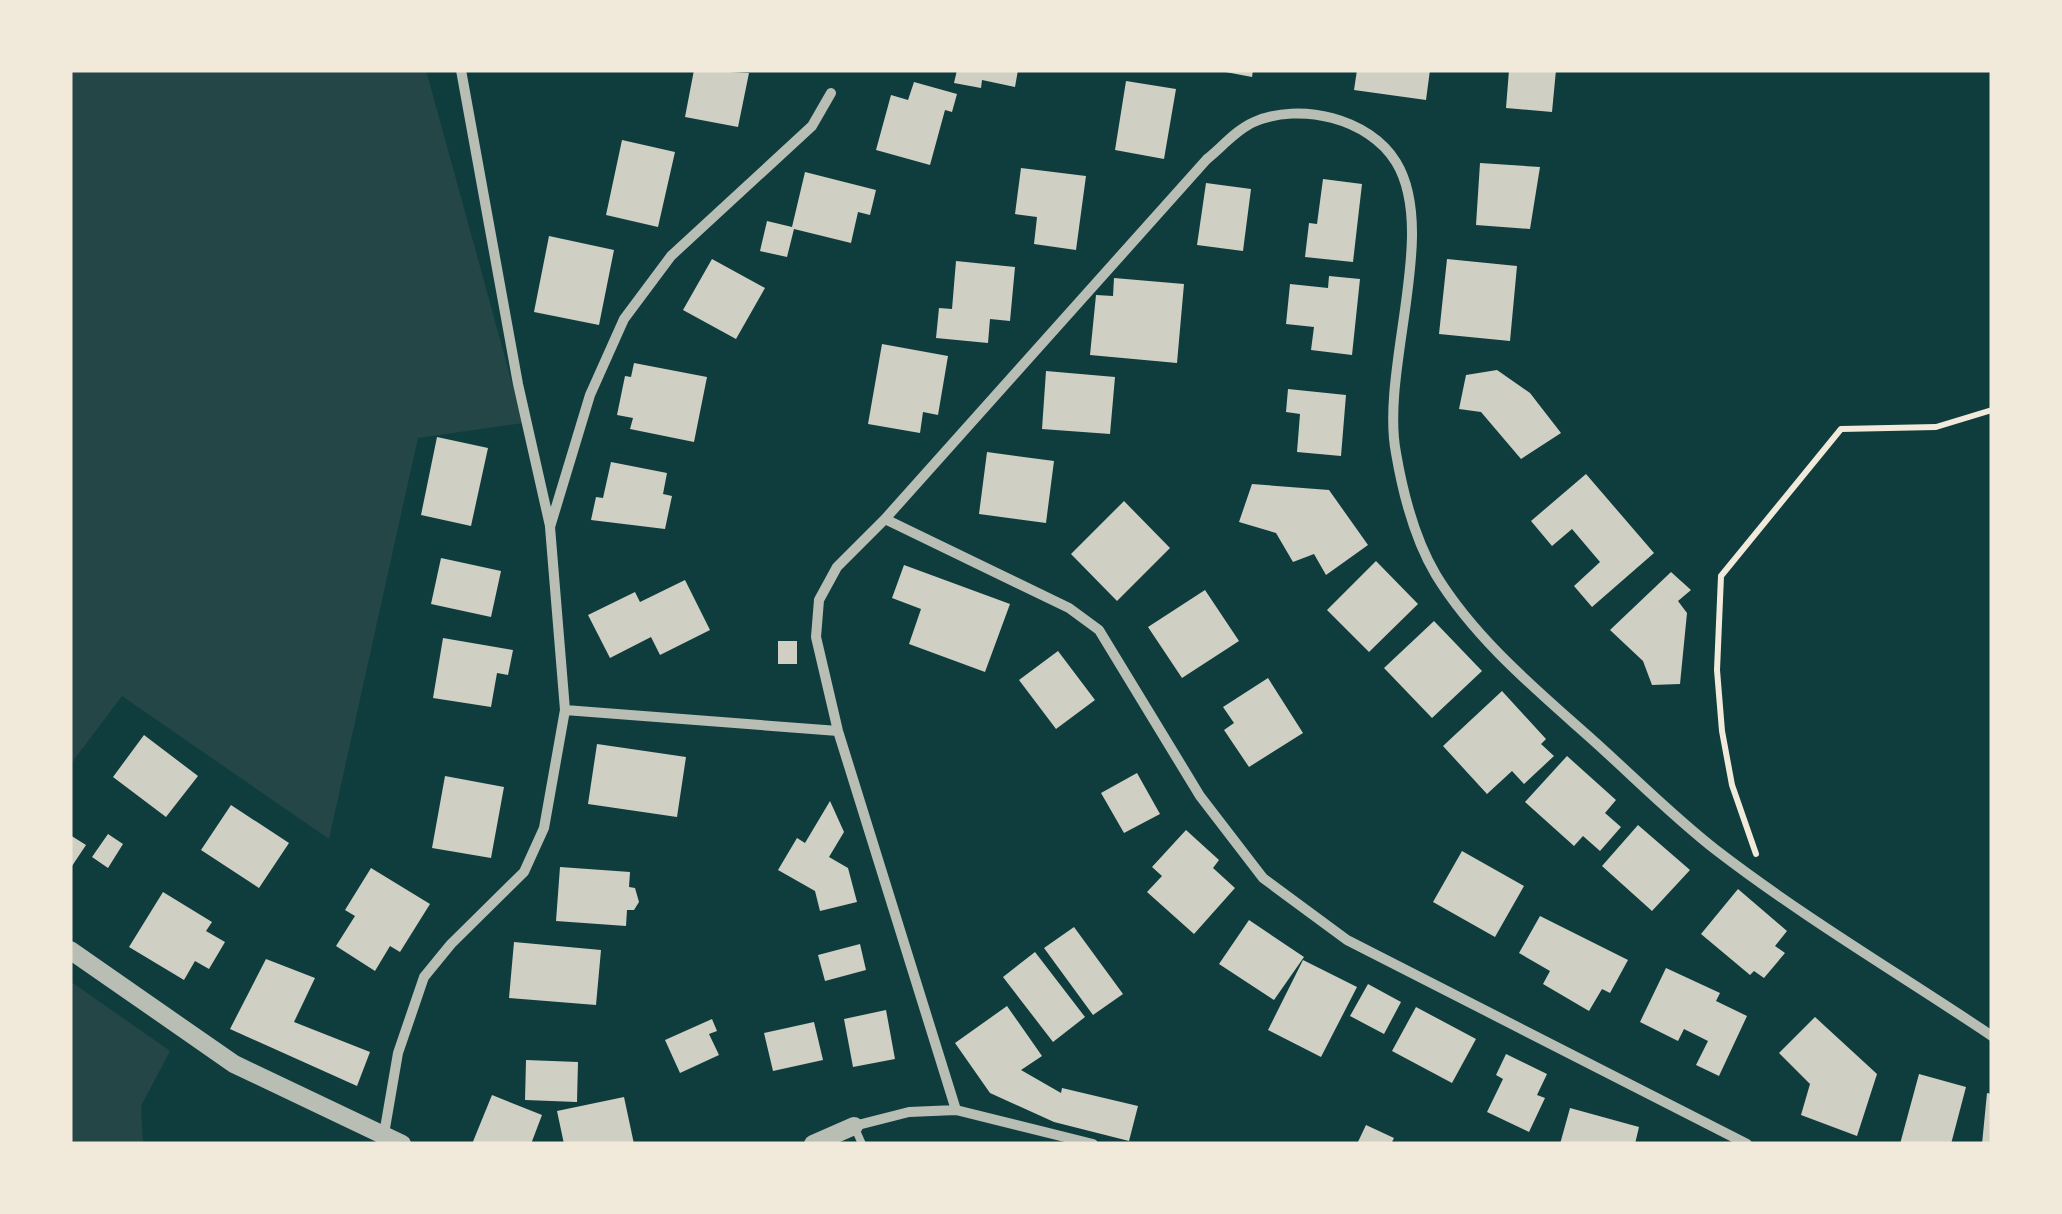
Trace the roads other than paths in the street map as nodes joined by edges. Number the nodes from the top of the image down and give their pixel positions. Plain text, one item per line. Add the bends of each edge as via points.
1 (461, 70) edge
2 (831, 92) dead end
3 (885, 519) junction
4 (550, 526) junction
5 (565, 710) junction
6 (838, 732) junction
7 (70, 950) edge
8 (1992, 1036) edge
9 (956, 1110) junction
10 (384, 1134) junction
11 (858, 1135) edge
12 (402, 1144) edge
13 (812, 1144) edge
14 (1093, 1144) edge
15 (1747, 1144) edge

1 - 4 street
2 - 4 street via 812,126 671,256 624,319 590,395
3 - 6 street via 836,567 819,600 816,636
3 - 8 street via 1207,159 1252,123 1290,112 1365,131 1396,161 1410,199 1394,448 1408,510 1436,574 1508,664 1716,850
3 - 15 street via 1069,608 1099,630 1233,843 1263,878 1347,940
4 - 5 street
5 - 6 street
5 - 10 street via 544,828 524,872 424,977 398,1053
6 - 9 street
7 - 10 street via 234,1064
9 - 11 street via 909,1112
9 - 14 street
10 - 12 street
11 - 13 street

